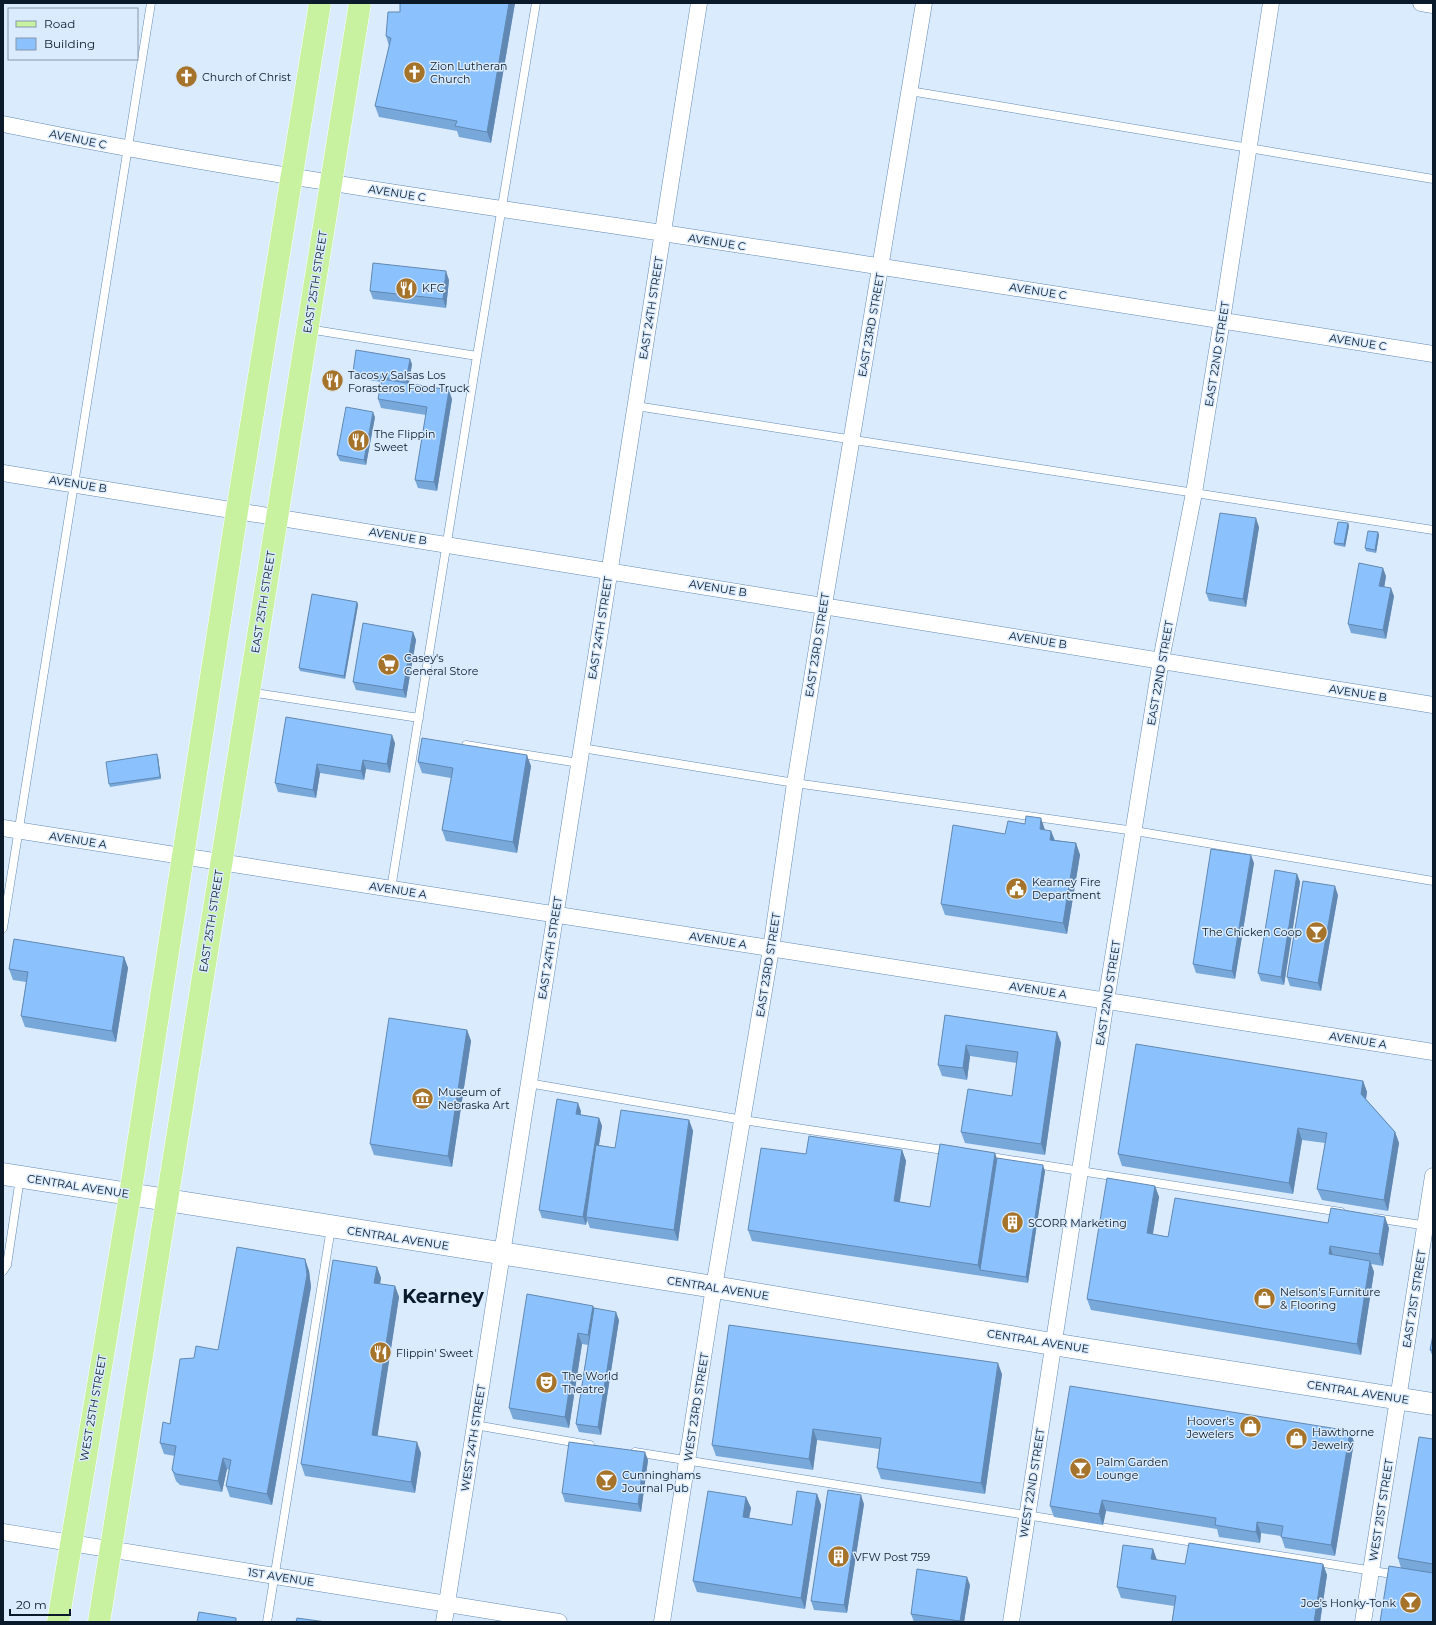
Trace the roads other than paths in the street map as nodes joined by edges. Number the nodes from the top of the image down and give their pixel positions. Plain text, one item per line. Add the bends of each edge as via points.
1 (151, 3) edge
2 (320, 3) edge
3 (360, 3) edge
4 (536, 3) edge
5 (699, 3) edge
6 (924, 3) edge
7 (1270, 3) edge
8 (1421, 3) edge
9 (1433, 5) edge
10 (910, 91) junction
11 (3, 124) edge
12 (1249, 148) junction
13 (127, 149) junction
14 (292, 177) junction
15 (1433, 179) edge
16 (331, 183) junction
17 (502, 209) junction
18 (663, 233) junction
19 (881, 267) junction
20 (1222, 320) junction
21 (307, 329) junction
22 (1433, 354) edge
23 (476, 356) junction
24 (636, 406) junction
25 (852, 440) junction
26 (3, 473) edge
27 (73, 483) junction
28 (1194, 493) junction
29 (237, 511) junction
30 (276, 517) junction
31 (1433, 530) edge
32 (446, 543) junction
33 (609, 571) junction
34 (824, 605) junction
35 (1161, 660) junction
36 (248, 692) junction
37 (1433, 705) edge
38 (419, 718) junction
39 (455, 743) edge
40 (580, 755) junction
41 (795, 783) junction
42 (11, 830) edge
43 (1135, 831) junction
44 (182, 857) junction
45 (221, 863) junction
46 (1433, 881) edge
47 (392, 889) junction
48 (555, 915) junction
49 (3, 928) edge
50 (771, 948) junction
51 (1106, 1001) junction
52 (1433, 1052) edge
53 (528, 1083) junction
54 (742, 1120) junction
55 (962, 1152) edge
56 (978, 1155) edge
57 (1080, 1170) junction
58 (11, 1176) edge
59 (1433, 1176) edge
60 (130, 1195) junction
61 (167, 1200) junction
62 (1347, 1213) edge
63 (1362, 1216) edge
64 (1429, 1226) edge
65 (332, 1227) junction
66 (501, 1254) junction
67 (3, 1271) edge
68 (714, 1287) junction
69 (1052, 1344) junction
70 (1399, 1399) junction
71 (1433, 1404) edge
72 (475, 1425) junction
73 (600, 1446) edge
74 (624, 1450) edge
75 (687, 1461) junction
76 (1027, 1516) junction
77 (3, 1532) edge
78 (71, 1542) junction
79 (111, 1549) junction
80 (1371, 1570) junction
81 (274, 1576) junction
82 (1410, 1577) edge
83 (447, 1604) junction
84 (58, 1622) edge
85 (99, 1622) edge
86 (267, 1622) edge
87 (444, 1622) edge
88 (559, 1622) edge
89 (662, 1622) edge
90 (1011, 1622) edge
91 (1363, 1622) edge

1 - 13 lane
2 - 14 main road
3 - 16 main road, EAST 25TH STREET
4 - 17 lane
5 - 18 street, EAST 24TH STREET
6 - 10 street, EAST 23RD STREET
7 - 12 street, EAST 22ND STREET
8 - 9 street
10 - 12 lane
10 - 19 street, EAST 23RD STREET
11 - 13 street, AVENUE C
12 - 15 lane
12 - 20 street, EAST 22ND STREET
13 - 14 street, AVENUE C
13 - 27 lane
14 - 16 street, AVENUE C
14 - 29 main road
16 - 17 street, AVENUE C
16 - 21 main road, EAST 25TH STREET
17 - 18 street, AVENUE C
17 - 23 lane
18 - 19 street, AVENUE C
18 - 24 street, EAST 24TH STREET
19 - 20 street, AVENUE C
19 - 25 street, EAST 23RD STREET
20 - 22 street, AVENUE C
20 - 28 street, EAST 22ND STREET
21 - 23 lane
21 - 30 main road, EAST 25TH STREET
23 - 32 lane
24 - 25 lane
24 - 33 street, EAST 24TH STREET
25 - 28 lane
25 - 34 street, EAST 23RD STREET
26 - 27 street, AVENUE B
27 - 29 street, AVENUE B
27 - 42 lane
28 - 31 lane
28 - 35 street, EAST 22ND STREET
29 - 30 street, AVENUE B
29 - 44 main road
30 - 32 street, AVENUE B
30 - 36 main road, EAST 25TH STREET
32 - 33 street, AVENUE B
32 - 38 lane
33 - 34 street, AVENUE B
33 - 40 street, EAST 24TH STREET
34 - 35 street, AVENUE B
34 - 41 street, EAST 23RD STREET
35 - 37 street, AVENUE B
35 - 43 street, EAST 22ND STREET
36 - 38 lane
36 - 45 main road, EAST 25TH STREET
38 - 47 lane via 420,738
39 - 40 lane
40 - 41 lane
40 - 48 street, EAST 24TH STREET
41 - 43 lane
41 - 50 street, EAST 23RD STREET
42 - 44 street, AVENUE A
42 - 49 lane
43 - 46 lane
43 - 51 street, EAST 22ND STREET
44 - 45 street, AVENUE A
44 - 60 main road
45 - 47 street, AVENUE A
45 - 61 main road, EAST 25TH STREET
47 - 48 street, AVENUE A
48 - 50 street, AVENUE A
48 - 53 street, EAST 24TH STREET
50 - 51 street, AVENUE A
50 - 54 street, EAST 23RD STREET
51 - 52 street, AVENUE A
51 - 57 street, EAST 22ND STREET
53 - 54 lane
53 - 66 street, EAST 24TH STREET
54 - 55 lane
54 - 68 street, EAST 23RD STREET
56 - 57 lane
57 - 62 lane
57 - 69 street, EAST 22ND STREET
58 - 60 street, CENTRAL AVENUE
58 - 67 lane via 7,1266
59 - 64 street, EAST 21ST STREET
60 - 61 street, CENTRAL AVENUE
60 - 78 main road, WEST 25TH STREET
61 - 65 street, CENTRAL AVENUE
61 - 79 main road
63 - 64 lane
64 - 70 street, EAST 21ST STREET
65 - 66 street, CENTRAL AVENUE
65 - 81 lane
66 - 68 street, CENTRAL AVENUE
66 - 72 street, WEST 24TH STREET
68 - 69 street, CENTRAL AVENUE
68 - 75 street, WEST 23RD STREET
69 - 70 street, CENTRAL AVENUE
69 - 76 street, WEST 22ND STREET
70 - 71 street, CENTRAL AVENUE
70 - 80 street, WEST 21ST STREET
72 - 73 lane
72 - 83 street, WEST 24TH STREET
74 - 75 lane
75 - 76 lane
75 - 89 street, WEST 23RD STREET
76 - 80 lane
76 - 90 street, WEST 22ND STREET
77 - 78 street, 1ST AVENUE
78 - 79 street, 1ST AVENUE
78 - 84 main road, WEST 25TH STREET
79 - 81 street, 1ST AVENUE
79 - 85 main road
80 - 82 lane
80 - 91 street, WEST 21ST STREET
81 - 83 street, 1ST AVENUE
81 - 86 lane
83 - 87 street, WEST 24TH STREET
83 - 88 street, 1ST AVENUE

